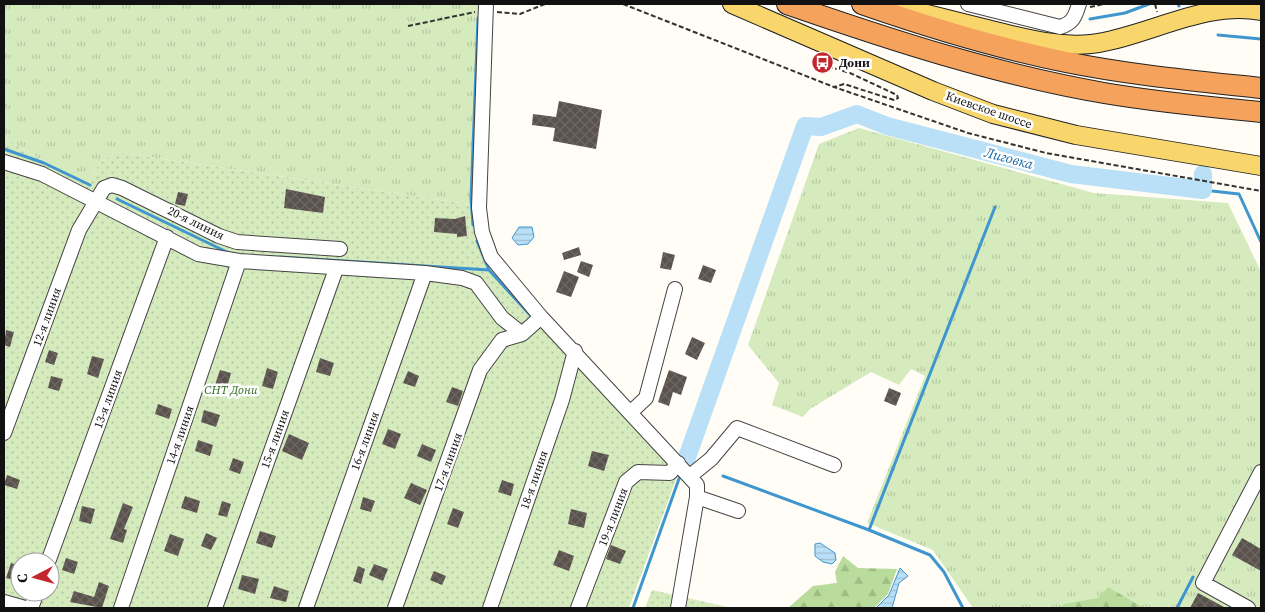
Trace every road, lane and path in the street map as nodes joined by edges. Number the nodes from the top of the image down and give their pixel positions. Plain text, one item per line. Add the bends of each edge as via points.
1 (545, 4) edge
2 (623, 4) edge
3 (732, 4) edge
4 (787, 4) edge
5 (862, 4) edge
6 (883, 4) edge
7 (968, 4) edge
8 (1078, 4) edge
9 (1155, 4) edge
10 (486, 8) edge
11 (1261, 11) edge
12 (1158, 18) dead end
13 (408, 26) dead end
14 (829, 45) junction
15 (834, 87) junction
16 (1261, 88) edge
17 (1261, 112) edge
18 (4, 162) edge
19 (1261, 166) edge
20 (1261, 191) edge
21 (97, 204) junction
22 (167, 237) junction
23 (340, 249) dead end
24 (238, 261) junction
25 (336, 269) junction
26 (424, 273) junction
27 (675, 289) dead end
28 (541, 317) junction
29 (522, 334) junction
30 (575, 352) junction
31 (632, 412) junction
32 (4, 433) edge
33 (678, 463) junction
34 (834, 465) dead end
35 (1261, 472) edge
36 (690, 476) junction
37 (697, 497) junction
38 (738, 511) dead end
39 (52, 552) edge
40 (4, 602) edge
41 (25, 608) edge
42 (121, 608) edge
43 (215, 608) edge
44 (306, 608) edge
45 (395, 608) edge
46 (490, 608) edge
47 (578, 608) edge
48 (678, 608) edge
49 (1248, 608) edge

1 - 10 path via 520,14
2 - 15 path
3 - 14 main road, Киевское шоссе
4 - 17 highway via 942,55 1030,77 1113,94
5 - 16 highway via 1066,62 1150,76
6 - 11 main road via 1017,36 1068,44 1112,40 1216,12 1237,9
7 - 8 street via 1060,27 1074,19
9 - 12 path
10 - 13 path
10 - 28 street via 479,208 482,232 491,257
14 - 15 path via 820,64 850,73 898,98 894,100 844,84
14 - 19 main road, Киевское шоссе via 940,94 1038,127
15 - 20 path via 968,133 1046,153
18 - 21 street via 42,174
21 - 22 street
21 - 23 street, 20-я линия via 104,188 112,185 237,242
21 - 32 street, 12-я линия via 79,230
22 - 24 street via 198,254
22 - 39 street, 13-я линия
24 - 25 street
24 - 42 street, 14-я линия
25 - 26 street
25 - 43 street, 15-я линия
26 - 29 street via 476,283 502,318
26 - 44 street, 16-я линия
27 - 31 street via 646,398
28 - 29 street, 17-я линия
28 - 30 street
29 - 45 street, 17-я линия via 502,340 480,370
30 - 31 street
30 - 46 street, 18-я линия via 562,400
31 - 33 street
33 - 36 street
33 - 47 street, 19-я линия via 670,473 638,472 626,482
34 - 36 street via 736,428 711,459
35 - 49 street via 1203,584
36 - 37 street via 697,485
37 - 38 street
37 - 48 street
40 - 41 street

